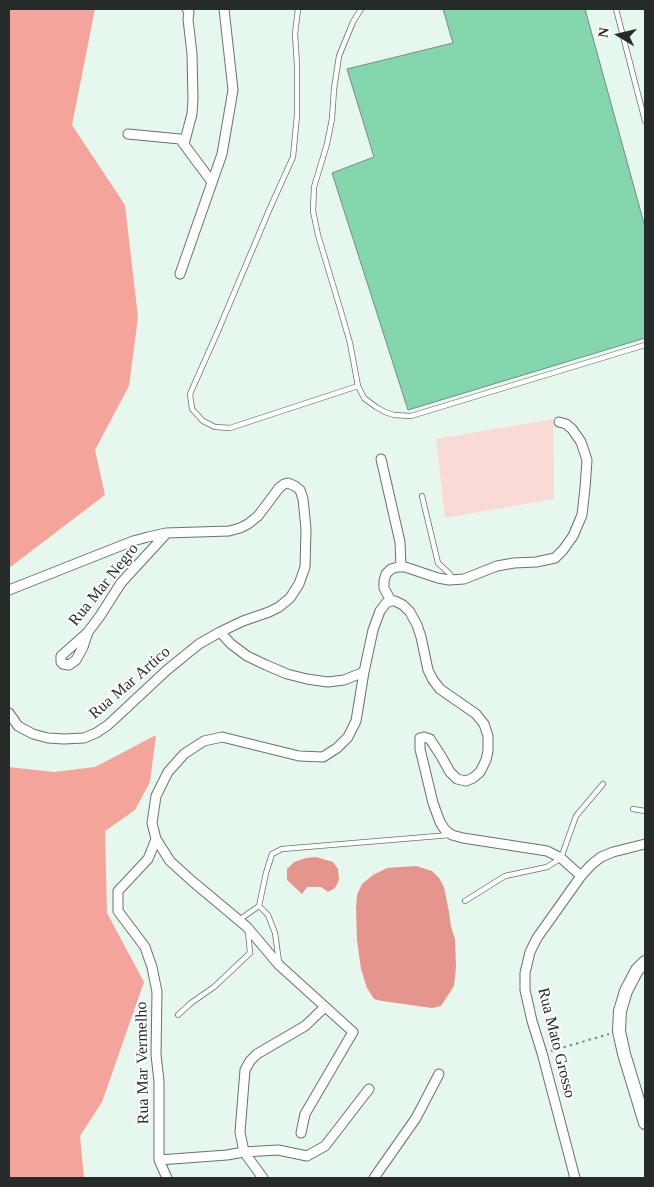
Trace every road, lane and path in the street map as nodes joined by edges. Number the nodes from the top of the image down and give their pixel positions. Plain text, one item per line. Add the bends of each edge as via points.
1 (187, 9) edge
2 (224, 9) edge
3 (298, 9) edge
4 (361, 9) edge
5 (616, 9) edge
6 (645, 120) edge
7 (128, 134) dead end
8 (184, 144) junction
9 (212, 182) junction
10 (180, 274) dead end
11 (645, 344) edge
12 (358, 386) junction
13 (559, 422) dead end
14 (381, 458) dead end
15 (422, 496) dead end
16 (166, 534) junction
17 (401, 567) junction
18 (453, 580) junction
19 (9, 590) edge
20 (391, 601) junction
21 (88, 632) junction
22 (220, 632) junction
23 (364, 672) junction
24 (9, 713) edge
25 (603, 784) dead end
26 (633, 808) dead end
27 (645, 811) edge
28 (452, 835) junction
29 (156, 840) junction
30 (645, 844) edge
31 (561, 858) junction
32 (581, 876) junction
33 (465, 901) dead end
34 (259, 906) junction
35 (239, 920) junction
36 (248, 927) junction
37 (645, 962) edge
38 (279, 965) junction
39 (325, 1007) junction
40 (178, 1015) dead end
41 (619, 1031) junction
42 (542, 1053) junction
43 (439, 1074) dead end
44 (369, 1089) dead end
45 (644, 1112) edge
46 (301, 1134) dead end
47 (244, 1152) junction
48 (159, 1160) junction
49 (166, 1178) edge
50 (263, 1178) edge
51 (374, 1178) edge
52 (575, 1178) edge

1 - 8 street via 193,99
2 - 9 street via 233,90 222,154
3 - 12 lane via 295,34 297,115 293,157 190,394 192,409 203,421 215,427 230,428
4 - 12 lane via 339,56 328,144 314,187 313,211 350,343
5 - 6 lane
7 - 8 street via 180,139
8 - 9 street
9 - 10 street
11 - 12 lane via 411,416 394,415 376,407 364,398
13 - 18 street via 566,424 581,442 587,460 582,515 564,550 555,558 497,566 464,580
14 - 17 street via 400,542
15 - 18 lane via 438,563
16 - 19 street via 133,541
16 - 21 street, Rua Mar Negro via 121,583
16 - 22 street, Rua Mar Artico via 240,528 258,516 284,484 300,490 306,549 305,567 299,584 279,607
17 - 18 street
17 - 20 street via 386,574 384,588
20 - 23 street via 380,610
20 - 28 street via 403,605 417,625 433,680 440,689 476,714 488,736 486,760 480,772 466,781 457,779 450,772 430,739 420,738 433,803 440,822
21 - 21 street, Rua Mar Negro via 64,653 61,662 65,665 76,660
22 - 23 street via 247,656 307,679 328,682
22 - 24 street, Rua Mar Artico via 190,650 108,725 84,738 64,740 34,734 18,726
23 - 29 street via 356,721 348,737 323,757 299,756 222,737 204,741 184,754 168,772 156,796 152,823
25 - 31 lane via 576,816
26 - 27 lane
28 - 31 street via 547,851
28 - 34 lane via 282,849 272,854
29 - 35 street via 170,861
29 - 48 street, Rua Mar Vermelho via 148,859 118,891 117,902 118,911 145,947 157,992
30 - 32 street, Rua Mato Grosso via 601,857
31 - 32 street
31 - 33 lane via 547,867 505,876
32 - 42 street, Rua Mato Grosso via 530,952 525,990
34 - 35 lane
34 - 38 lane via 268,915 275,933
35 - 36 street
36 - 38 street
36 - 40 lane via 250,953
37 - 41 main road via 626,991
38 - 39 street
39 - 46 street via 353,1032 305,1114
39 - 47 street via 306,1026 257,1054 247,1065 240,1132
41 - 42 path
41 - 45 main road
42 - 52 street, Rua Mato Grosso
43 - 51 street via 416,1118
44 - 47 street via 325,1146 307,1156 278,1150
47 - 48 street
47 - 50 street
48 - 49 street, Rua Mar Vermelho

